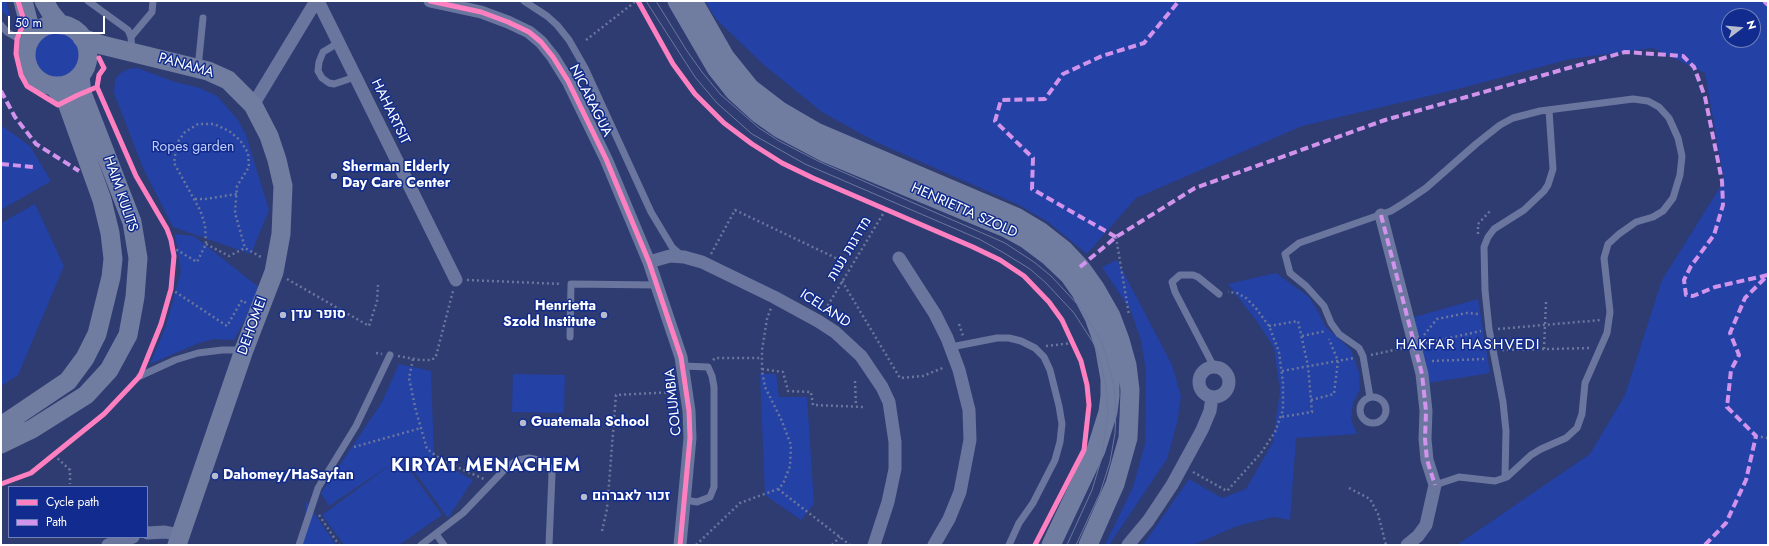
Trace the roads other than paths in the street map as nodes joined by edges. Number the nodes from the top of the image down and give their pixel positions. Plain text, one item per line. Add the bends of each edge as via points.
1 (23, 1) edge
2 (44, 1) edge
3 (88, 1) edge
4 (153, 1) edge
5 (317, 1) edge
6 (430, 1) edge
7 (524, 1) edge
8 (677, 1) edge
9 (693, 1) edge
10 (203, 18) dead end
11 (1, 25) edge
12 (61, 25) junction
13 (82, 38) junction
14 (30, 40) junction
15 (338, 42) junction
16 (132, 44) junction
17 (198, 68) junction
18 (83, 71) junction
19 (355, 77) junction
20 (53, 86) junction
21 (253, 105) junction
22 (1549, 110) junction
23 (1381, 214) junction
24 (684, 257) junction
25 (900, 258) dead end
26 (649, 262) junction
27 (456, 280) road end
28 (657, 285) junction
29 (1219, 294) road end
30 (570, 337) dead end
31 (951, 348) junction
32 (244, 350) junction
33 (390, 355) road end
34 (683, 366) junction
35 (1214, 367) junction
36 (140, 376) dead end
37 (1212, 397) junction
38 (1370, 397) dead end
39 (1, 426) edge
40 (1, 444) edge
41 (1505, 478) junction
42 (1435, 485) junction
43 (685, 500) junction
44 (148, 533) edge
45 (436, 534) junction
46 (130, 538) edge
47 (179, 540) edge
48 (108, 545) edge
49 (299, 545) edge
50 (421, 545) edge
51 (444, 545) edge
52 (549, 545) edge
53 (680, 545) edge
54 (874, 545) edge
55 (934, 545) edge
56 (1010, 545) edge
57 (1051, 545) edge
58 (1088, 545) edge
59 (1128, 545) edge
60 (1407, 545) edge

1 - 14 main road
2 - 12 main road
3 - 16 lane via 126,28
4 - 16 lane via 152,12
5 - 15 street, HAHARTSIT
5 - 21 street
6 - 26 street, NICARAGUA via 481,12 529,32 541,42 568,82 606,159
7 - 24 lane via 547,16 569,40 585,68 651,212 672,247
8 - 57 main road, HENRIETTA SZOLD via 716,68 735,92 763,117 826,153 1006,228 1026,239 1069,275 1081,292 1104,344 1110,396 1108,412 1096,450
9 - 58 main road, HENRIETTA SZOLD via 725,57 750,88 780,111 816,132 1016,217 1064,250 1088,277 1111,316 1120,340 1130,390 1128,438 1123,459 1115,484
10 - 17 lane
11 - 14 lane via 7,32
12 - 13 main road via 72,28
12 - 14 main road via 44,27
13 - 16 main road, PANAMA via 102,45
13 - 18 main road via 88,52
14 - 20 main road via 26,59 31,73 42,82
15 - 19 street, HAHARTSIT
15 - 19 lane via 323,52 318,71 322,78 334,84
16 - 17 main road, PANAMA
16 - 18 main road, PANAMA via 102,57
17 - 21 main road, PANAMA via 228,80
18 - 20 main road via 70,84
18 - 40 main road, HAIM KULITS via 81,89 132,222 138,266 136,297 128,335 109,370 86,395 32,429
19 - 27 street, HAHARTSIT
20 - 39 main road, HAIM KULITS via 66,100 102,200 110,233 113,260 111,277 97,334 81,364 68,381
21 - 32 main road, DEHOMEI via 269,136 277,160 282,186 281,234 274,268
22 - 23 lane via 1513,118 1500,125 1426,188 1391,211
22 - 41 lane via 1553,169 1548,185 1524,210 1494,229 1484,247 1485,329 1493,350 1503,402 1506,431
22 - 41 lane via 1634,100 1648,101 1659,106 1668,118 1678,138 1682,156 1673,198 1662,211 1653,217 1636,222 1608,244 1604,258 1610,312 1607,333 1584,383 1582,414 1577,428 1566,438 1541,448
23 - 38 lane via 1299,244 1285,254 1290,273 1324,306 1339,334 1359,348 1363,356
23 - 42 street via 1418,345 1426,411 1427,460
24 - 26 street, ICELAND via 670,256
24 - 54 street, ICELAND via 706,264 774,297 835,332 861,356 882,387 888,402 895,442 895,469 888,502
25 - 31 street via 935,314
26 - 28 street, COLUMBIA
28 - 30 lane via 571,284
28 - 34 street, COLUMBIA
29 - 35 lane via 1193,275 1180,275 1172,282
31 - 55 street via 969,410 970,440 960,492 949,519
31 - 56 lane via 997,338 1009,338 1035,348 1044,356 1050,370 1060,406 1060,442 1055,460 1033,503 1019,523
32 - 36 lane via 198,353
32 - 47 main road, DEHOMEI
33 - 49 lane via 356,426 318,488
34 - 43 street, COLUMBIA via 690,438
34 - 43 lane via 708,367 714,387 714,488 710,497 697,502
35 - 37 street via 1204,370 1199,379 1200,388
35 - 37 street via 1224,371 1229,380 1226,391 1218,397
37 - 59 street via 1210,411 1202,430 1182,466 1161,503
41 - 42 lane via 1494,481 1459,477
42 - 60 street via 1426,526
43 - 53 street, COLUMBIA
44 - 47 street via 165,532
45 - 50 lane
45 - 51 lane
45 - 52 lane via 463,513 507,467 524,458 538,459 551,469 553,480
46 - 48 street

